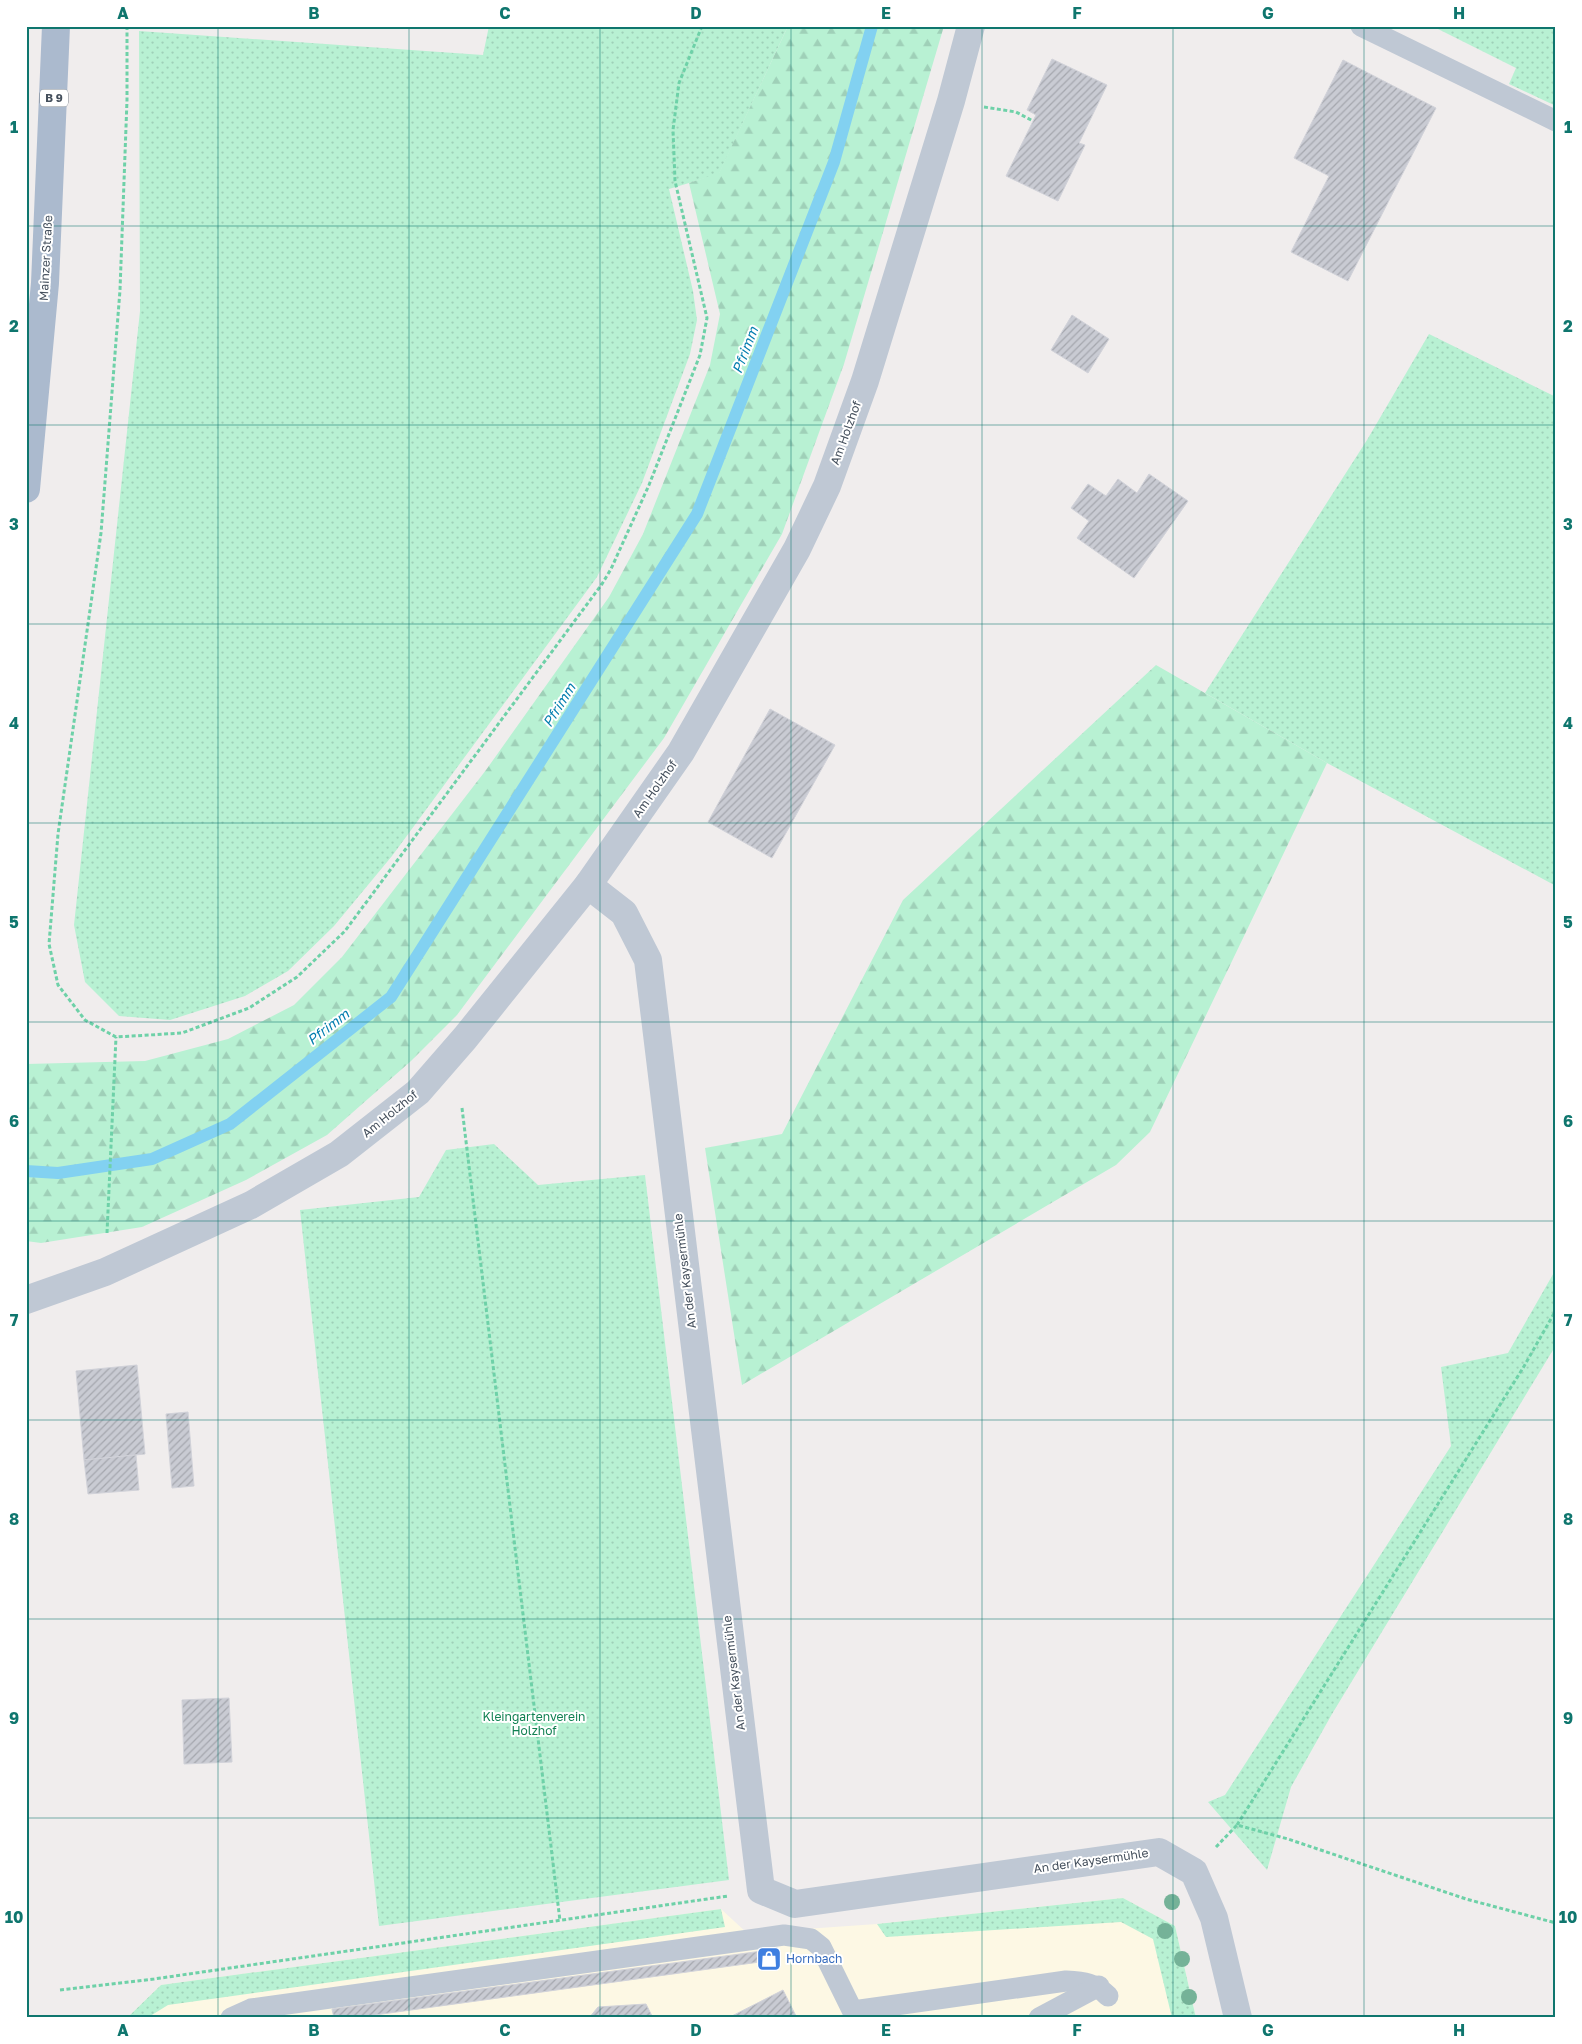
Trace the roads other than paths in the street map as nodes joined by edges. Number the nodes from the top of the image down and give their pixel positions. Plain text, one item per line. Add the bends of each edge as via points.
1 (56, 26) edge
2 (971, 26) edge
3 (1361, 26) edge
4 (1556, 121) edge
5 (26, 489) edge
6 (588, 885) junction
7 (26, 1300) edge
8 (855, 2014) edge
9 (231, 2018) edge
10 (1039, 2018) edge
11 (1238, 2018) edge

1 - 5 main road, Mainzer Straße / B 9 via 45,282
2 - 6 street, Am Holzhof via 865,381 827,486 797,549 681,752
3 - 4 lane
6 - 7 street, Am Holzhof via 418,1092 339,1154 251,1205 105,1272
6 - 11 street, An der Kaysermühle via 624,913 648,960 761,1890 795,1904 1159,1852 1194,1872 1214,1918
8 - 9 lane via 821,1947 811,1939 784,1935 251,2010
8 - 10 lane via 1066,1981 1087,1982 1103,1991

